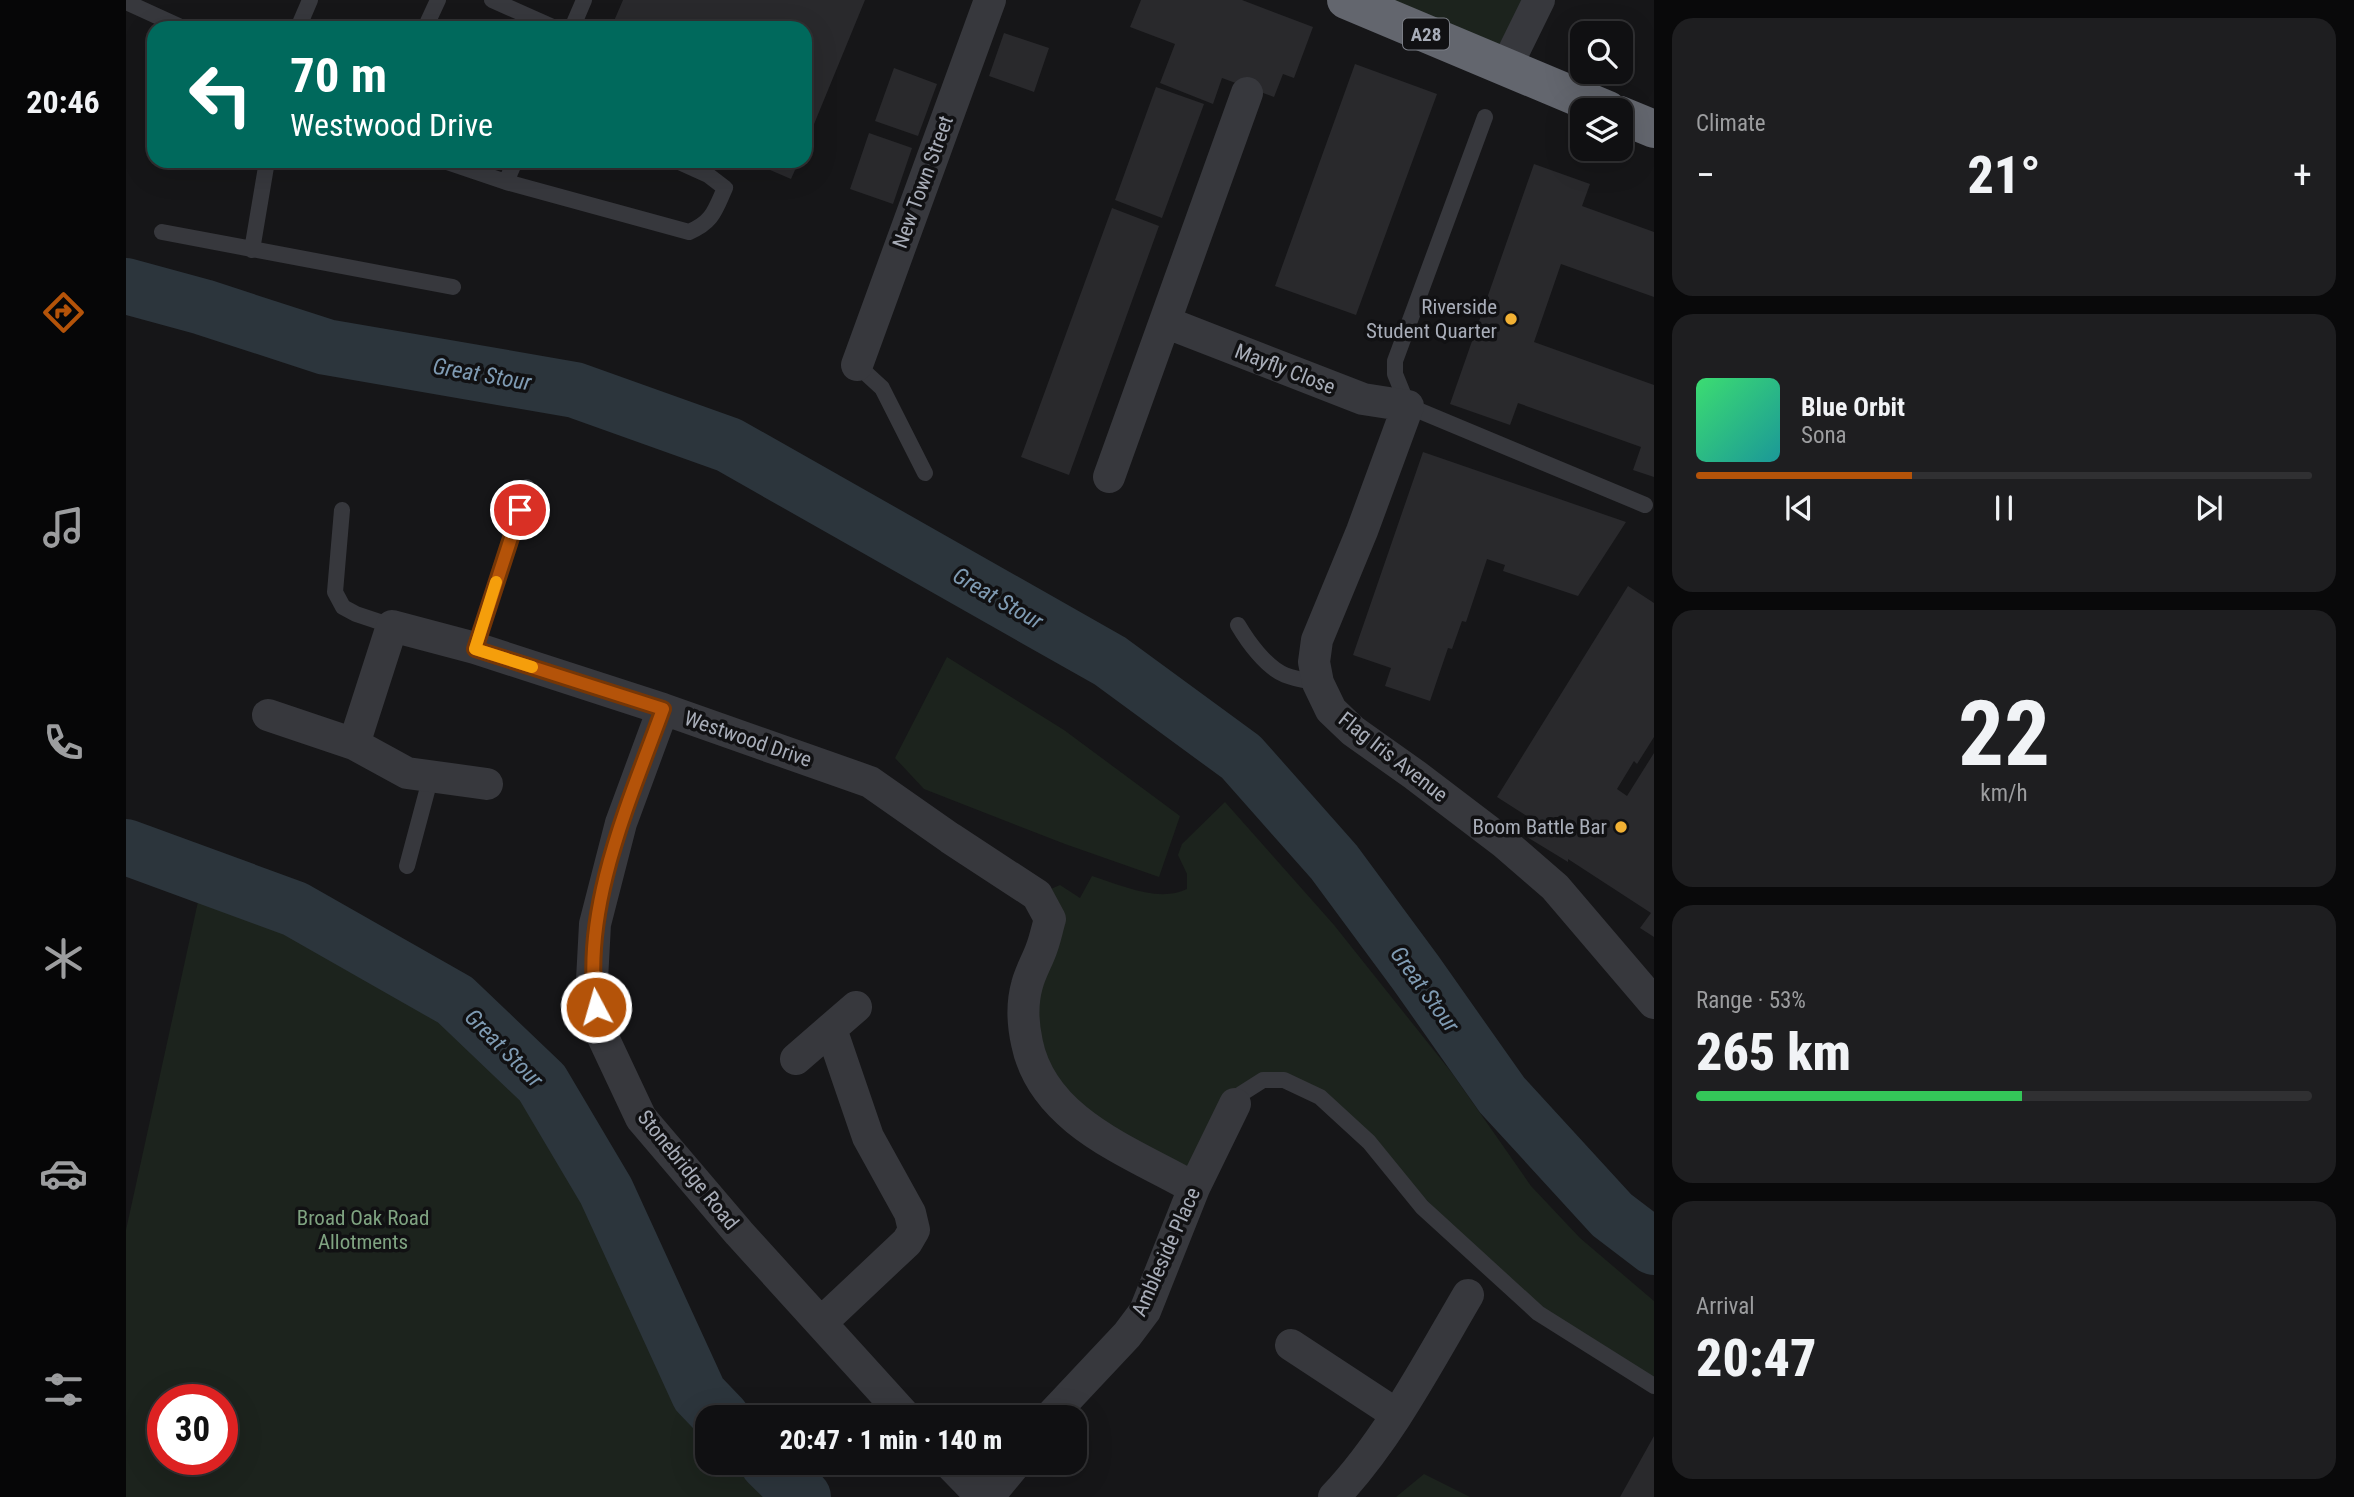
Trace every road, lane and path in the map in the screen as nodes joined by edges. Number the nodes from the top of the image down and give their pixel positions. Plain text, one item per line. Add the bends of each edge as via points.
1 (310, 0) edge
2 (438, 0) edge
3 (492, 0) edge
4 (584, 0) edge
5 (990, 0) edge
6 (1346, 0) edge
7 (1539, 0) edge
8 (126, 2) edge
9 (168, 21) edge
10 (301, 21) edge
11 (428, 21) edge
12 (539, 21) edge
13 (575, 21) edge
14 (1506, 67) junction
15 (1247, 93) dead end
16 (1580, 98) edge
17 (1485, 117) dead end
18 (1633, 120) edge
19 (1654, 129) edge
20 (266, 168) edge
21 (465, 168) edge
22 (512, 168) edge
23 (692, 168) edge
24 (506, 182) junction
25 (162, 232) dead end
26 (252, 250) junction
27 (453, 287) dead end
28 (1165, 322) junction
29 (857, 365) joint
30 (1408, 407) junction
31 (925, 473) dead end
32 (1109, 477) dead end
33 (527, 487) dead end
34 (1644, 505) dead end
35 (342, 510) dead end
36 (1238, 625) dead end
37 (392, 626) junction
38 (475, 649) junction
39 (1318, 683) junction
40 (663, 709) junction
41 (268, 715) dead end
42 (354, 744) junction
43 (430, 776) junction
44 (486, 784) dead end
45 (407, 866) dead end
46 (1654, 1003) edge
47 (856, 1007) dead end
48 (831, 1029) junction
49 (796, 1059) dead end
50 (1235, 1104) joint
51 (1194, 1188) junction
52 (1468, 1296) dead end
53 (822, 1322) junction
54 (1291, 1345) dead end
55 (1654, 1386) edge
56 (895, 1405) edge
57 (1061, 1405) edge
58 (1396, 1414) junction
59 (961, 1475) edge
60 (1006, 1475) edge
61 (982, 1497) edge
62 (988, 1497) edge
63 (1334, 1497) edge

1 - 10 lane
2 - 11 lane
3 - 12 lane
4 - 13 lane
5 - 29 street, New Town Street
6 - 14 highway, A28
7 - 14 street
8 - 9 lane
14 - 16 highway, A28
15 - 28 street
17 - 30 lane via 1395,361 1395,374
18 - 19 highway
20 - 26 lane
21 - 24 lane
22 - 24 lane
23 - 24 lane via 725,188 713,215 704,226 689,232
25 - 26 lane
26 - 27 lane
28 - 30 street, Mayfly Close via 1363,399
28 - 32 street
29 - 31 lane via 881,388
30 - 34 lane
30 - 39 street, Flag Iris Avenue via 1317,640 1314,662
33 - 38 lane
35 - 37 lane via 335,592 343,607
36 - 39 lane via 1276,669
37 - 38 street, Westwood Drive
37 - 42 street
38 - 40 street, Westwood Drive
39 - 46 street, Flag Iris Avenue via 1331,710 1353,731 1503,842 1555,887
40 - 51 street, Westwood Drive via 870,782 950,838 1049,890 1050,919 1027,986 1023,1026 1030,1058 1043,1085 1061,1107 1095,1134
40 - 53 street, Stonebridge Road via 621,823 595,924 592,980 601,1033 641,1118
41 - 42 street
42 - 43 street via 407,773
43 - 44 street
43 - 45 lane
47 - 48 street
48 - 49 street
48 - 53 street via 868,1137 910,1213 914,1230 907,1242
50 - 51 street, Ambleside Place
50 - 55 lane via 1241,1094 1263,1080 1284,1080 1320,1097 1369,1142 1422,1207 1538,1313
51 - 57 street, Ambleside Place via 1145,1311
52 - 58 street
53 - 56 street, Stonebridge Road
54 - 58 street
58 - 63 street
59 - 61 street
60 - 62 street

